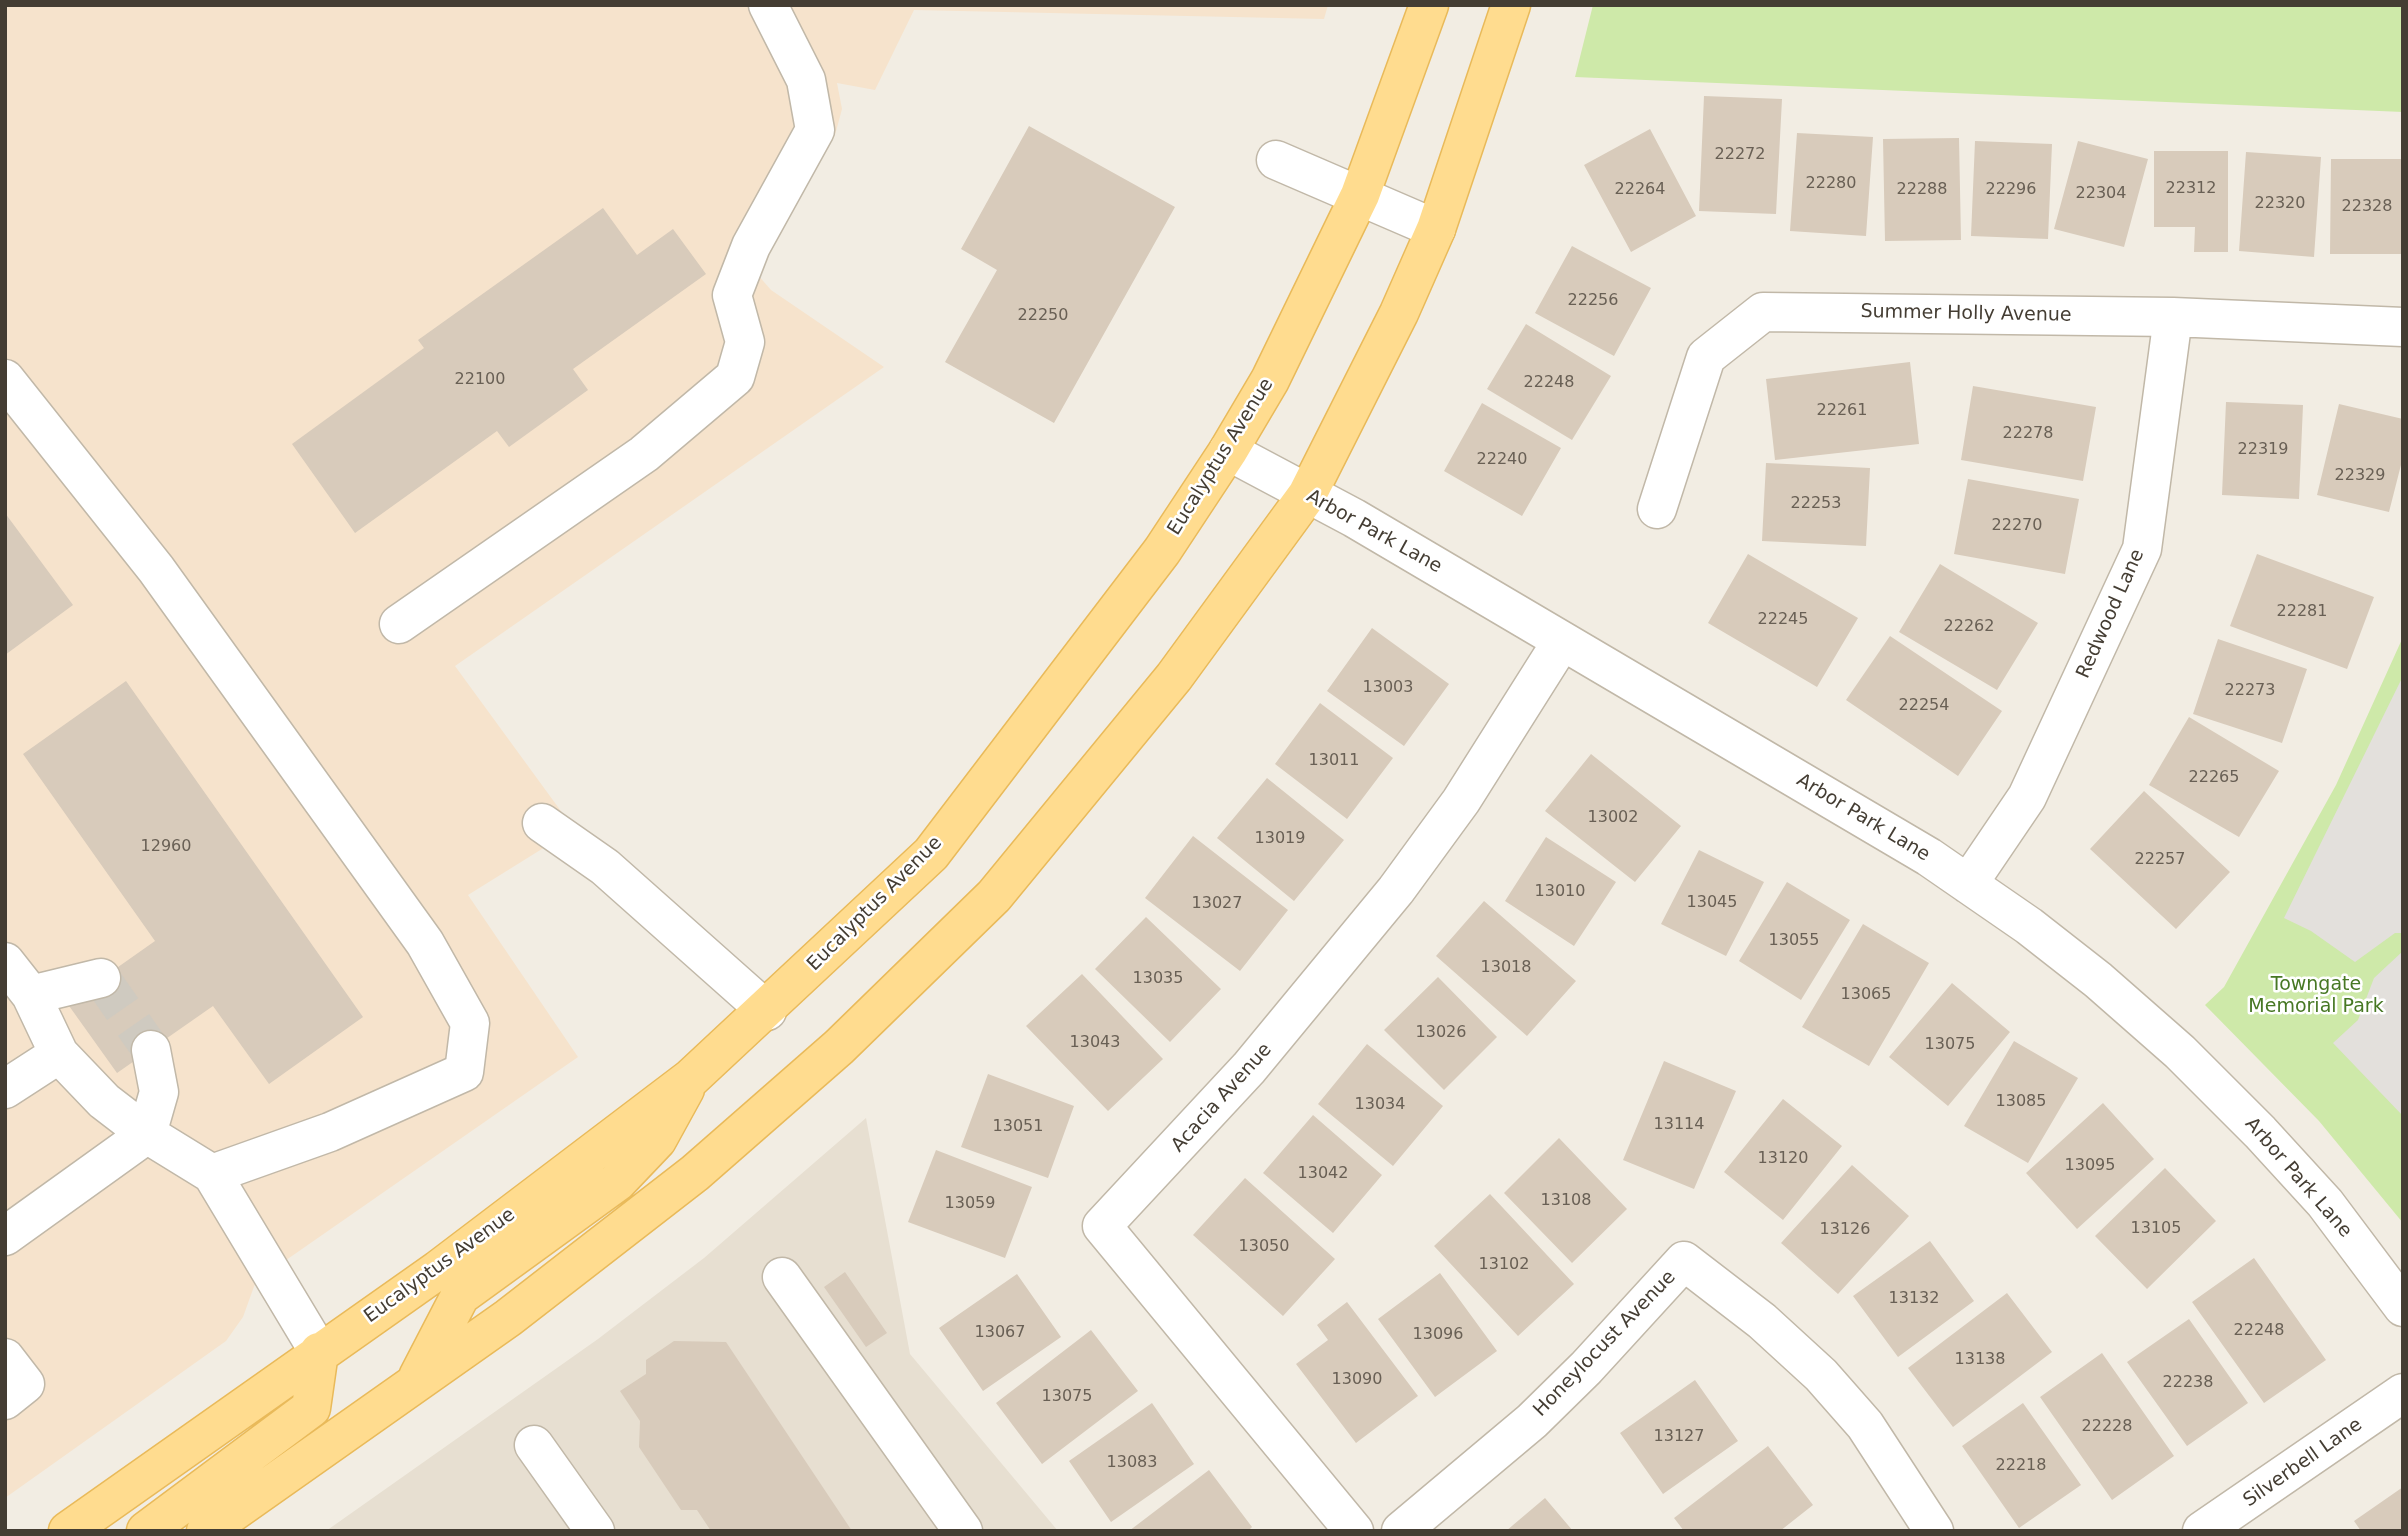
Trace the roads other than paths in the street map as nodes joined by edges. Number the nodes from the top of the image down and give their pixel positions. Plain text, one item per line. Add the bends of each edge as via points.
1 (768, 5) edge
2 (1429, 5) edge
3 (1511, 5) edge
4 (1276, 160) dead end
5 (1360, 195) junction
6 (1436, 229) junction
7 (2174, 317) junction
8 (2403, 327) edge
9 (5, 379) edge
10 (1228, 452) junction
11 (1307, 495) junction
12 (1657, 509) dead end
13 (399, 624) dead end
14 (1562, 641) junction
15 (542, 823) dead end
16 (1968, 884) junction
17 (5, 962) edge
18 (101, 978) dead end
19 (31, 995) junction
20 (767, 1010) junction
21 (151, 1050) tunnel mouth
22 (59, 1054) junction
23 (691, 1078) junction
24 (5, 1089) edge
25 (147, 1134) junction
26 (212, 1174) junction
27 (5, 1236) edge
28 (782, 1277) dead end
29 (2403, 1307) edge
30 (319, 1352) junction
31 (5, 1358) edge
32 (416, 1382) junction
33 (2403, 1393) edge
34 (5, 1400) edge
35 (534, 1445) dead end
36 (68, 1531) edge
37 (146, 1531) edge
38 (206, 1531) edge
39 (595, 1531) edge
40 (963, 1531) edge
41 (1354, 1531) edge
42 (1401, 1531) edge
43 (1934, 1531) edge
44 (2202, 1531) edge

1 - 13 street via 806,80 815,130 751,246 732,295 745,342 735,377 644,454
2 - 5 main road, Eucalyptus Avenue
3 - 6 main road
4 - 5 street
5 - 6 street
5 - 10 main road, Eucalyptus Avenue via 1293,334
6 - 11 main road
7 - 8 street, Summer Holly Avenue
7 - 12 street, Summer Holly Avenue via 1763,312 1706,357
7 - 16 street, Redwood Lane via 2142,549 2027,797
9 - 26 street via 164,580 425,943 470,1023 464,1072 330,1132
10 - 11 street, Arbor Park Lane
10 - 20 main road, Eucalyptus Avenue via 1153,562 932,854
11 - 14 street, Arbor Park Lane
11 - 32 main road via 1174,677 984,906 758,1121 508,1318
14 - 16 street, Arbor Park Lane via 1929,856
14 - 41 street, Acacia Avenue via 1461,801 1396,890 1250,1068 1102,1226
15 - 20 street via 605,867
16 - 29 street, Arbor Park Lane via 2098,980 2180,1052 2325,1203
17 - 19 street
18 - 19 street
19 - 22 street
20 - 23 main road, Eucalyptus Avenue
21 - 25 street via 159,1093
22 - 24 street
22 - 25 street via 104,1101
23 - 30 main road, Eucalyptus Avenue via 438,1270
23 - 32 main road via 657,1140 617,1182 460,1296
25 - 26 street
25 - 27 street
26 - 30 street
28 - 40 street
30 - 36 main road, Eucalyptus Avenue
30 - 37 main road via 311,1408
31 - 34 street via 25,1384
32 - 38 main road
33 - 44 street, Silverbell Lane
35 - 39 street
42 - 43 street, Honeylocust Avenue via 1532,1421 1684,1261 1762,1321 1821,1375 1864,1425

